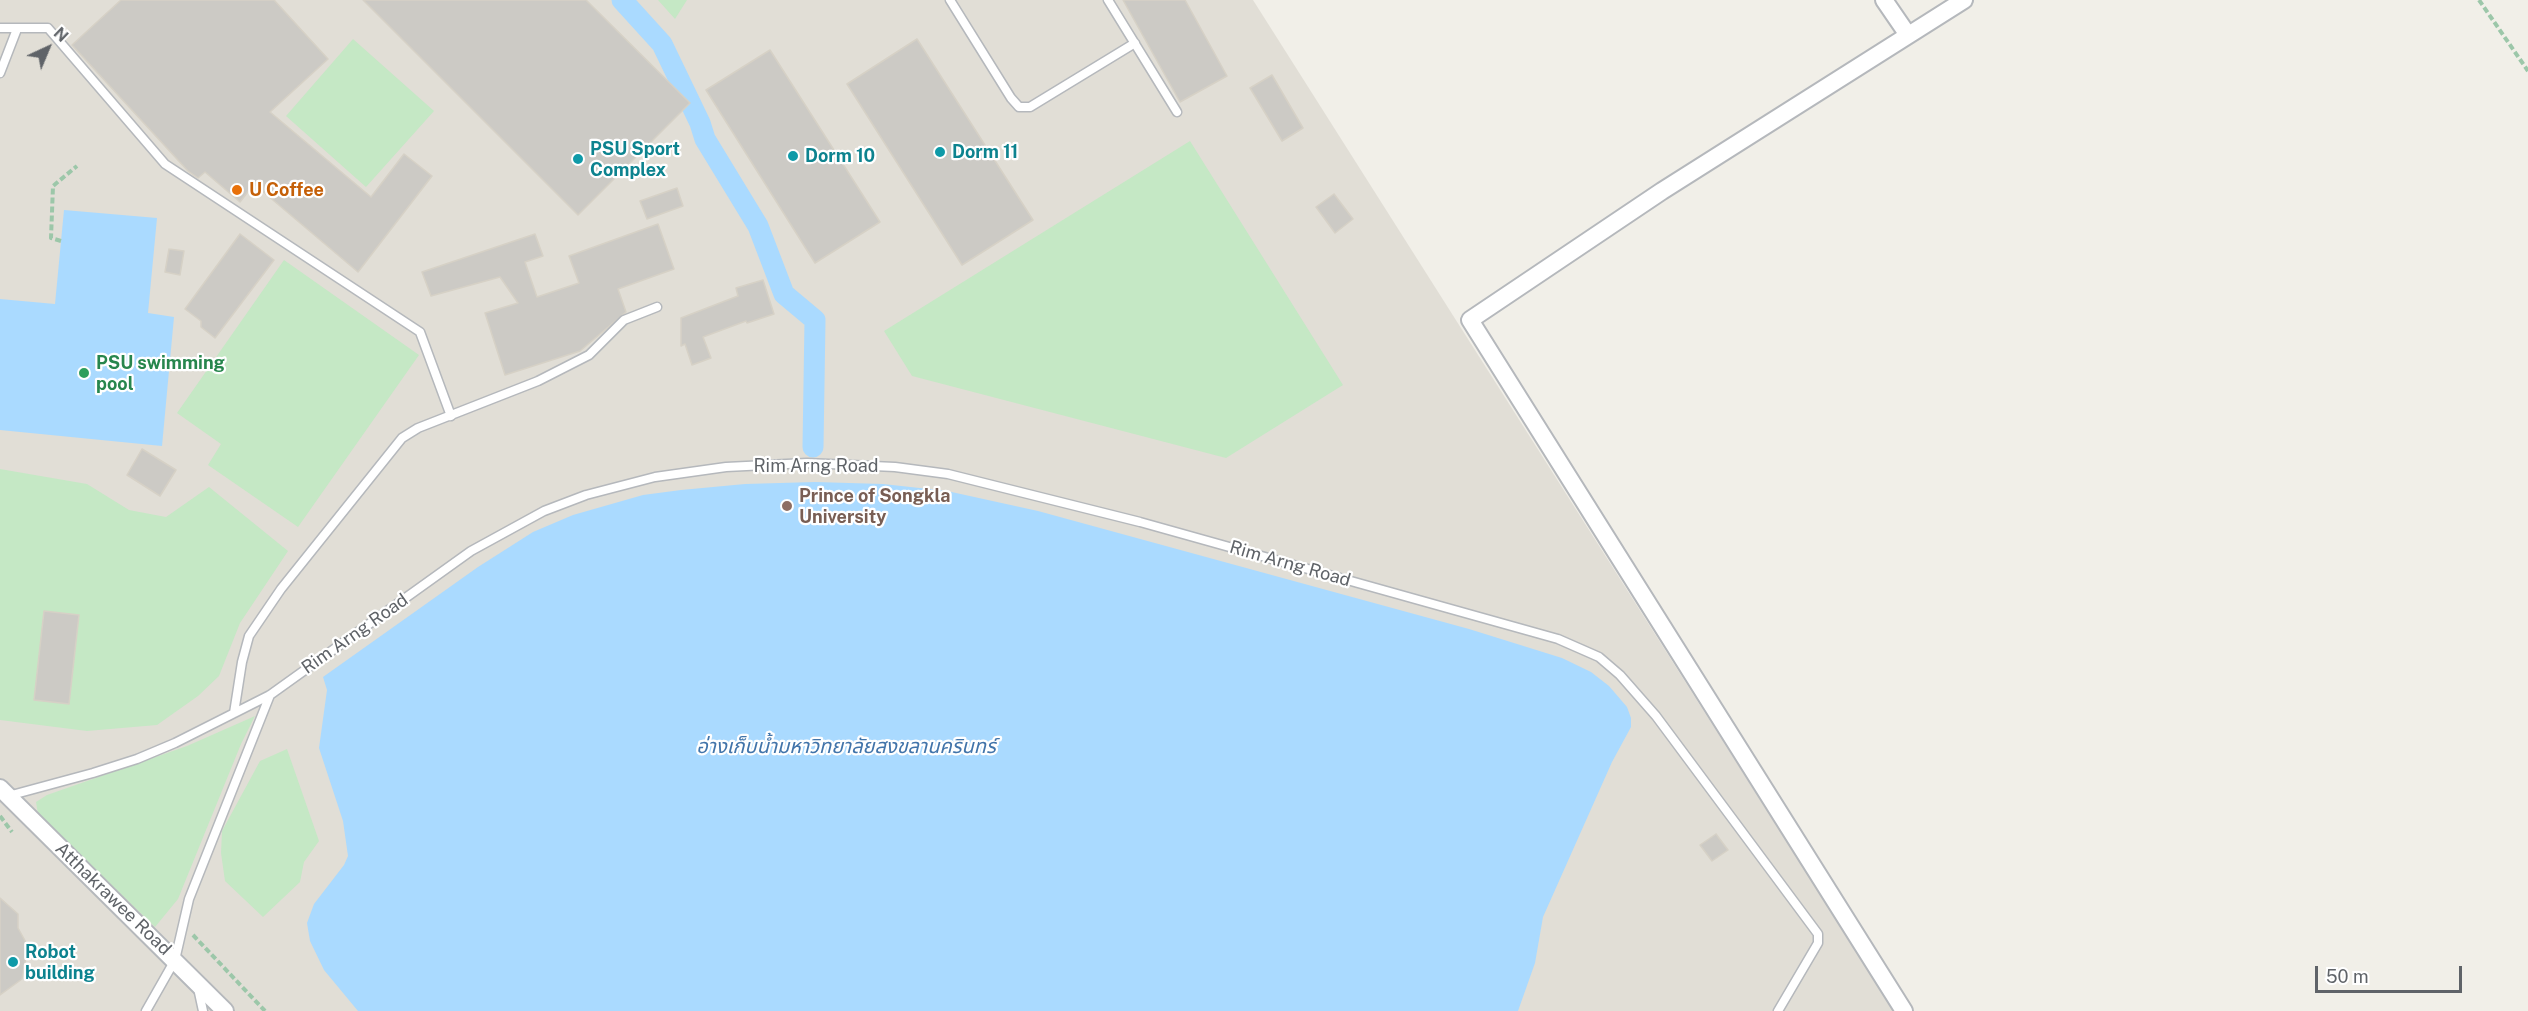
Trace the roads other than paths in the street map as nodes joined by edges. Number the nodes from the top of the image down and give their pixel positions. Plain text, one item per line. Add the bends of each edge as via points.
1 (950, 0) edge
2 (1108, 0) edge
3 (1884, 0) edge
4 (1964, 0) edge
5 (0, 28) edge
6 (17, 29) junction
7 (1908, 35) junction
8 (1135, 43) junction
9 (0, 73) edge
10 (1177, 112) dead end
11 (657, 307) dead end
12 (451, 416) junction
13 (270, 695) junction
14 (234, 713) junction
15 (4, 792) edge
16 (175, 960) junction
17 (196, 982) junction
18 (146, 1011) edge
19 (203, 1011) edge
20 (225, 1011) edge
21 (1778, 1011) edge
22 (1904, 1011) edge

1 - 8 lane via 1019,107 1030,107
2 - 8 lane
3 - 7 street
4 - 7 street
5 - 6 lane
6 - 9 lane
6 - 12 lane via 48,28 165,164 420,332
7 - 22 street via 1470,320
8 - 10 lane
11 - 12 lane via 624,320 589,355 538,381
12 - 14 lane via 402,438 281,589 249,636
13 - 14 lane, Rim Arng Road
13 - 16 lane via 189,899
13 - 21 lane, Rim Arng Road via 471,552 544,511 596,492 655,477 726,467 818,463 948,474 1140,522 1558,639 1599,657 1656,716 1818,934 1818,944
14 - 15 lane, Rim Arng Road via 125,764
15 - 16 street, Atthakrawee Road
16 - 17 street, Atthakrawee Road
16 - 18 lane
17 - 19 lane
17 - 20 street, Atthakrawee Road

